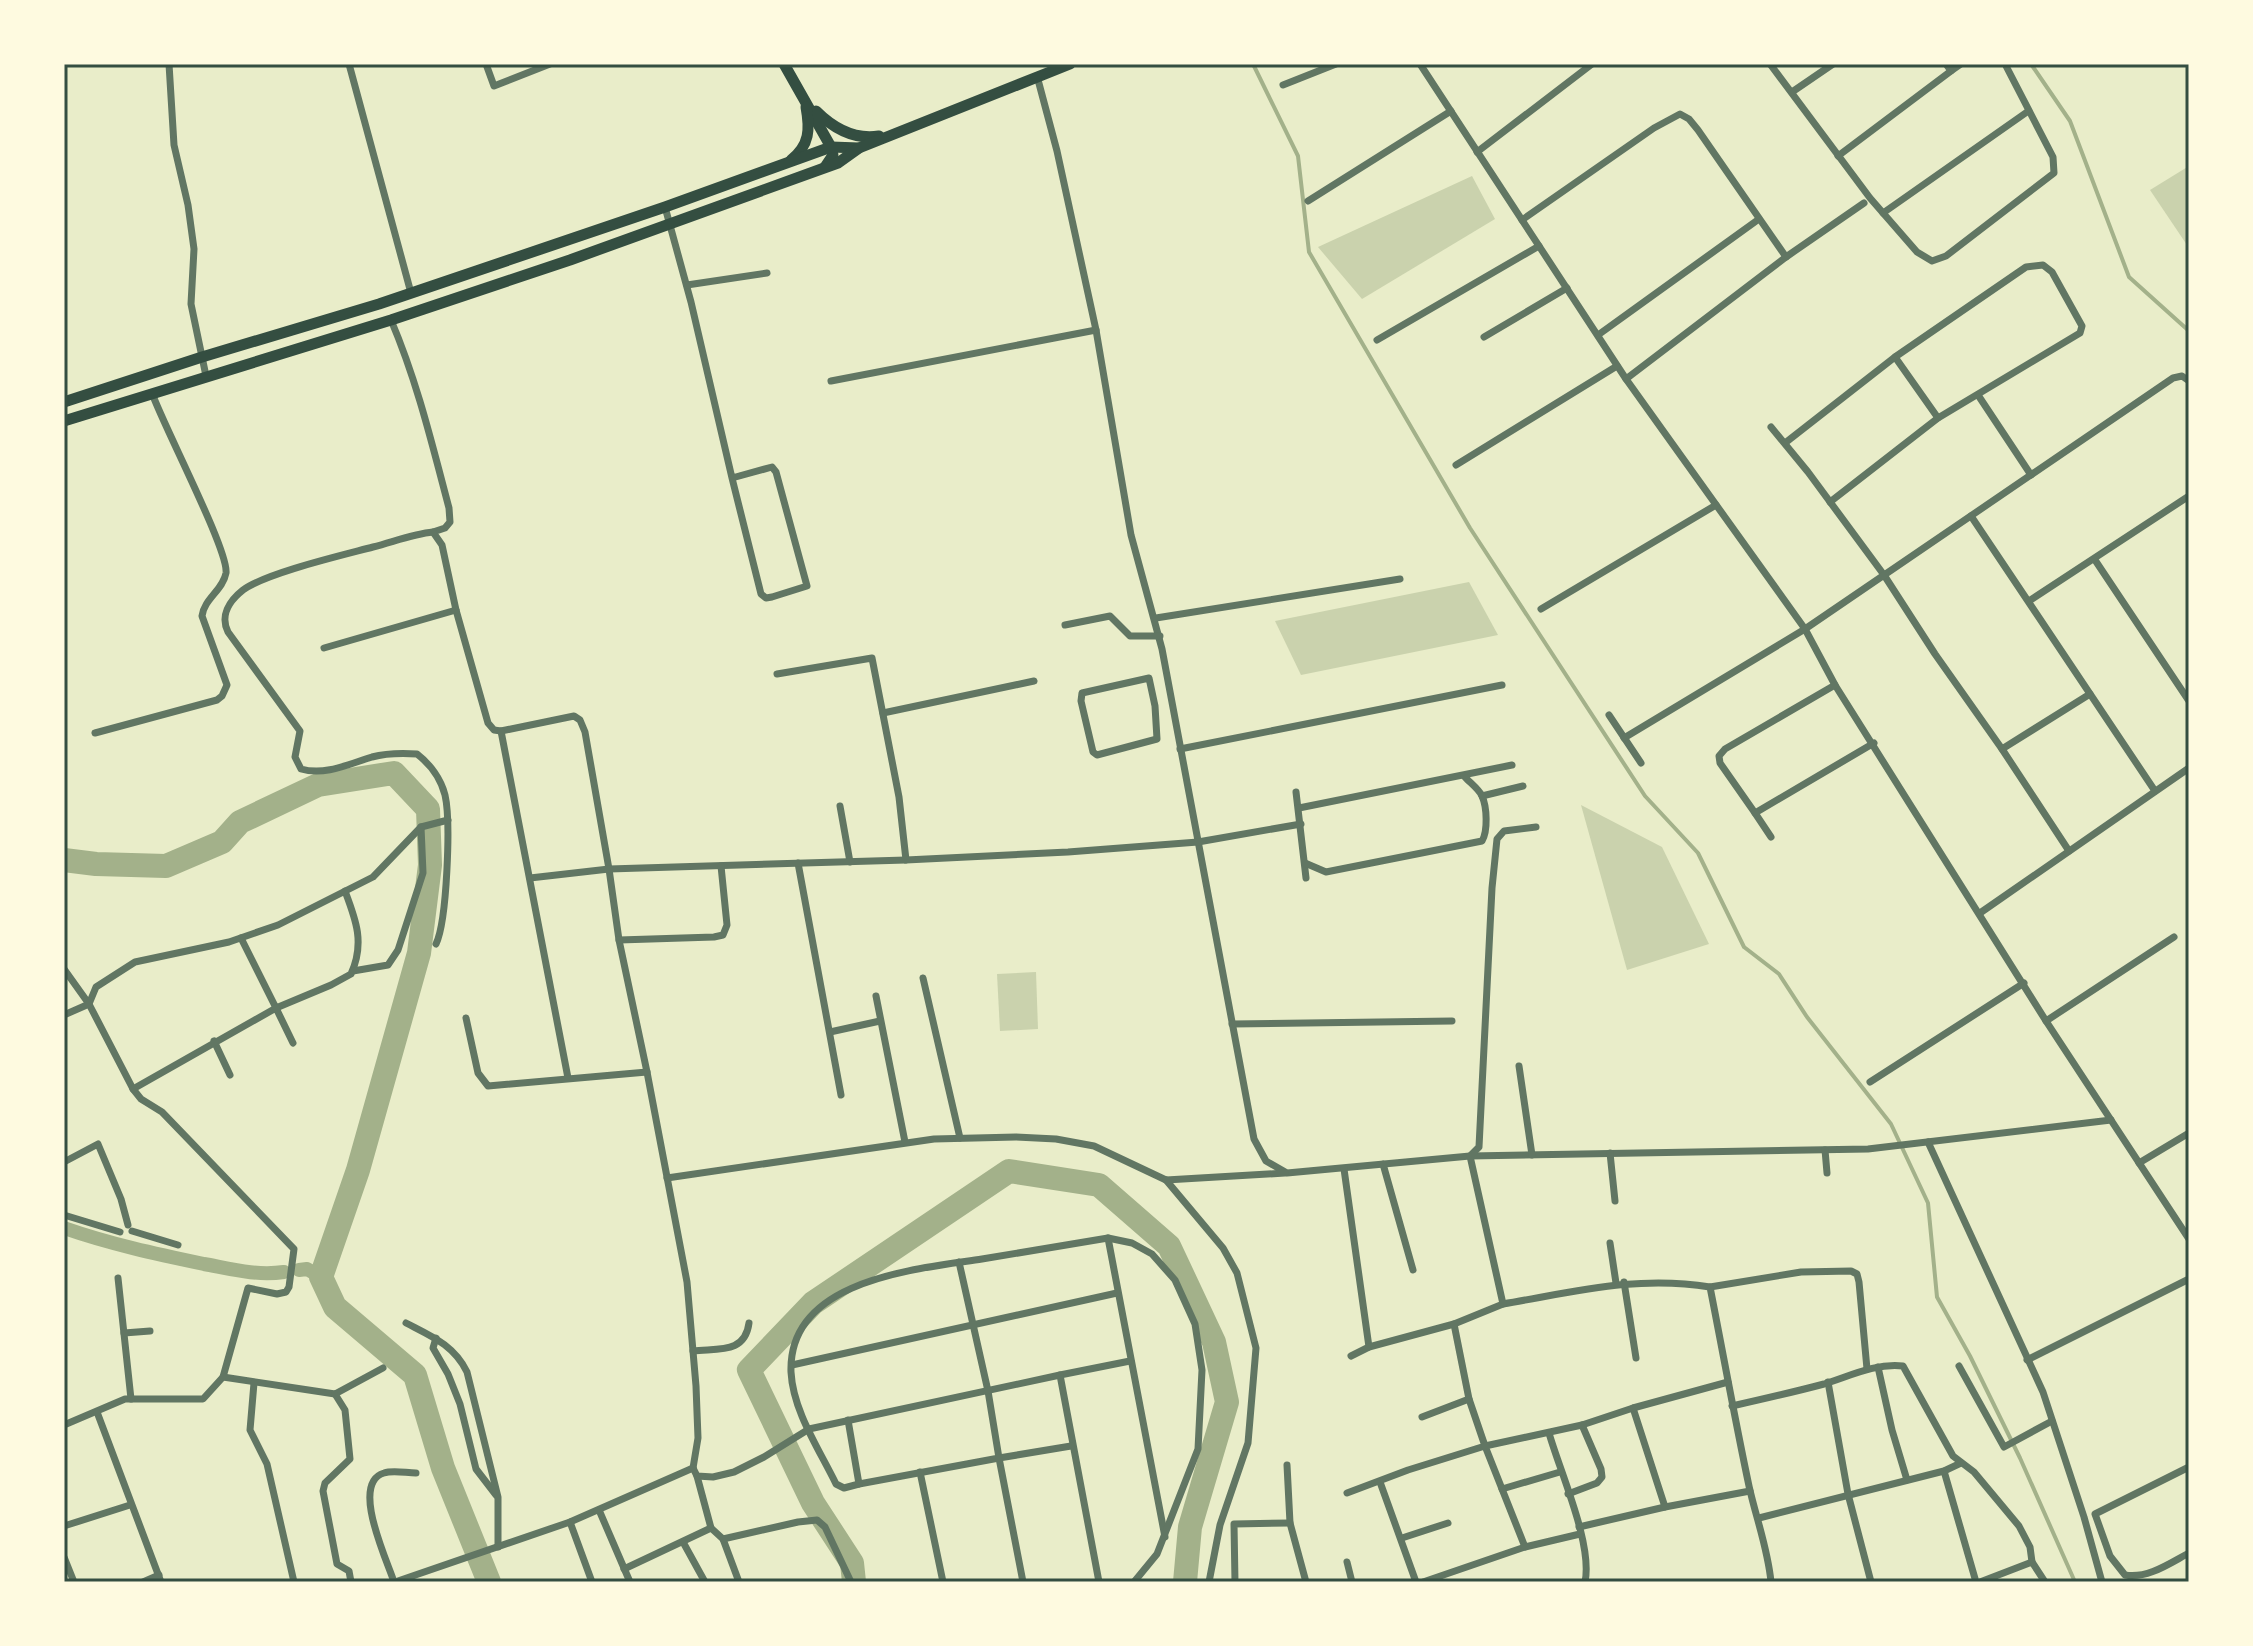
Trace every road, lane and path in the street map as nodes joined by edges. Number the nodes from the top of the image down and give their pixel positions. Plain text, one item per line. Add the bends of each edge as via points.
1 (169, 64) edge
2 (349, 64) edge
3 (486, 64) edge
4 (550, 64) edge
5 (784, 64) edge
6 (1070, 64) edge
7 (1336, 64) edge
8 (1420, 64) edge
9 (1592, 64) edge
10 (1770, 64) edge
11 (1833, 64) edge
12 (1961, 64) edge
13 (2005, 64) edge
14 (1948, 67) edge
15 (1037, 76) junction
16 (1283, 85) dead end
17 (1792, 92) junction
18 (804, 99) junction
19 (1451, 111) junction
20 (2027, 112) junction
21 (818, 123) junction
22 (895, 133) junction
23 (831, 147) junction
24 (855, 149) junction
25 (1477, 152) junction
26 (1838, 156) junction
27 (782, 166) junction
28 (825, 167) junction
29 (1308, 201) dead end
30 (1864, 203) dead end
31 (665, 207) junction
32 (1883, 213) junction
33 (1759, 219) junction
34 (1522, 220) junction
35 (670, 224) junction
36 (1539, 246) junction
37 (1786, 257) junction
38 (767, 273) dead end
39 (687, 285) junction
40 (1567, 288) junction
41 (411, 293) junction
42 (391, 320) junction
43 (1096, 330) junction
44 (1598, 335) junction
45 (1484, 337) dead end
46 (1377, 340) dead end
47 (202, 357) junction
48 (1895, 357) junction
49 (1617, 366) junction
50 (206, 376) junction
51 (1626, 379) junction
52 (2185, 379) edge
53 (831, 381) dead end
54 (152, 393) junction
55 (1978, 395) junction
56 (64, 402) edge
57 (1938, 418) junction
58 (64, 421) edge
59 (1771, 427) dead end
60 (1785, 443) junction
61 (1456, 465) dead end
62 (2031, 475) junction
63 (732, 478) junction
64 (2188, 498) edge
65 (1830, 502) junction
66 (1716, 505) junction
67 (1971, 516) junction
68 (433, 532) junction
69 (2095, 560) junction
70 (1884, 575) junction
71 (1400, 579) dead end
72 (2029, 601) junction
73 (1541, 609) dead end
74 (456, 610) junction
75 (1156, 618) junction
76 (1065, 625) dead end
77 (1805, 629) junction
78 (1160, 636) junction
79 (324, 648) dead end
80 (777, 674) dead end
81 (1034, 681) dead end
82 (1502, 685) dead end
83 (1835, 685) junction
84 (2090, 694) junction
85 (2189, 701) edge
86 (1155, 706) junction
87 (1173, 706) junction
88 (883, 713) junction
89 (1609, 715) dead end
90 (501, 731) junction
91 (95, 733) dead end
92 (1624, 738) junction
93 (1874, 743) junction
94 (1180, 749) junction
95 (2002, 749) junction
96 (1641, 763) dead end
97 (1512, 765) dead end
98 (2189, 768) edge
99 (1464, 776) junction
100 (1523, 786) dead end
101 (2155, 791) junction
102 (1296, 792) dead end
103 (1482, 796) junction
104 (840, 806) dead end
105 (1299, 808) junction
106 (1755, 813) junction
107 (448, 820) junction
108 (1301, 824) junction
109 (421, 827) junction
110 (1536, 827) dead end
111 (1771, 837) dead end
112 (1198, 842) junction
113 (2069, 851) junction
114 (906, 860) junction
115 (850, 862) junction
116 (798, 863) junction
117 (1305, 863) junction
118 (721, 866) junction
119 (609, 869) junction
120 (530, 878) junction
121 (1306, 878) dead end
122 (345, 891) junction
123 (1980, 913) junction
124 (2174, 937) dead end
125 (241, 938) junction
126 (619, 940) junction
127 (436, 944) dead end
128 (64, 969) edge
129 (353, 971) junction
130 (923, 978) dead end
131 (2024, 983) junction
132 (876, 996) dead end
133 (89, 1004) junction
134 (276, 1008) junction
135 (64, 1015) edge
136 (466, 1018) dead end
137 (880, 1021) junction
138 (1452, 1021) dead end
139 (2046, 1021) junction
140 (1232, 1024) junction
141 (830, 1032) junction
142 (214, 1041) junction
143 (293, 1043) dead end
144 (1519, 1066) dead end
145 (647, 1072) junction
146 (230, 1075) dead end
147 (568, 1078) junction
148 (1870, 1082) dead end
149 (133, 1089) junction
150 (841, 1095) dead end
151 (2111, 1120) junction
152 (2189, 1133) edge
153 (94, 1135) dead end
154 (960, 1138) junction
155 (905, 1142) junction
156 (1928, 1142) junction
157 (98, 1144) junction
158 (1825, 1150) junction
159 (1610, 1153) junction
160 (1532, 1155) junction
161 (1470, 1156) junction
162 (64, 1162) edge
163 (2139, 1163) junction
164 (1383, 1164) junction
165 (1344, 1169) junction
166 (1287, 1173) junction
167 (1827, 1173) dead end
168 (667, 1178) junction
169 (1166, 1180) junction
170 (1615, 1201) dead end
171 (64, 1215) edge
172 (120, 1232) dead end
173 (1108, 1238) junction
174 (2189, 1239) edge
175 (1610, 1243) dead end
176 (178, 1245) dead end
177 (959, 1262) junction
178 (1413, 1270) dead end
179 (118, 1278) dead end
180 (2189, 1279) edge
181 (1620, 1283) junction
182 (1710, 1287) junction
183 (1117, 1293) junction
184 (1503, 1304) junction
185 (406, 1323) dead end
186 (749, 1323) dead end
187 (973, 1324) junction
188 (1454, 1324) junction
189 (150, 1331) dead end
190 (124, 1333) junction
191 (436, 1338) junction
192 (1369, 1347) junction
193 (693, 1351) junction
194 (1351, 1356) dead end
195 (1636, 1358) dead end
196 (2027, 1360) junction
197 (1130, 1361) junction
198 (792, 1365) junction
199 (1959, 1366) dead end
200 (1878, 1367) junction
201 (383, 1368) dead end
202 (1867, 1369) junction
203 (1060, 1375) junction
204 (223, 1377) junction
205 (1728, 1382) junction
206 (1828, 1382) junction
207 (254, 1383) junction
208 (988, 1391) junction
209 (335, 1394) junction
210 (131, 1399) junction
211 (1469, 1399) junction
212 (1732, 1406) junction
213 (1633, 1408) junction
214 (97, 1412) junction
215 (1422, 1417) dead end
216 (848, 1420) junction
217 (2052, 1421) junction
218 (64, 1425) edge
219 (1582, 1425) junction
220 (809, 1429) junction
221 (1549, 1433) junction
222 (1071, 1446) junction
223 (1485, 1446) junction
224 (999, 1458) junction
225 (1961, 1463) junction
226 (1287, 1465) dead end
227 (2189, 1467) edge
228 (1944, 1471) junction
229 (695, 1472) junction
230 (920, 1472) junction
231 (1560, 1472) junction
232 (416, 1473) dead end
233 (1907, 1480) junction
234 (1380, 1482) junction
235 (859, 1484) junction
236 (1502, 1489) junction
237 (1750, 1491) junction
238 (1347, 1493) dead end
239 (1568, 1494) junction
240 (1848, 1494) junction
241 (498, 1497) junction
242 (130, 1505) junction
243 (1665, 1507) junction
244 (599, 1510) junction
245 (1759, 1518) junction
246 (570, 1522) junction
247 (1290, 1523) junction
248 (1448, 1523) dead end
249 (1234, 1524) junction
250 (1220, 1525) junction
251 (64, 1526) edge
252 (711, 1528) junction
253 (1580, 1530) junction
254 (1165, 1537) junction
255 (1402, 1538) junction
256 (723, 1539) junction
257 (683, 1542) junction
258 (1525, 1547) junction
259 (495, 1549) junction
260 (2189, 1553) edge
261 (64, 1557) edge
262 (1347, 1562) dead end
263 (2032, 1562) junction
264 (624, 1569) junction
265 (160, 1578) edge
266 (74, 1582) edge
267 (143, 1582) edge
268 (294, 1582) edge
269 (351, 1582) edge
270 (395, 1582) edge
271 (592, 1582) edge
272 (630, 1582) edge
273 (705, 1582) edge
274 (739, 1582) edge
275 (851, 1582) edge
276 (943, 1582) edge
277 (1023, 1582) edge
278 (1099, 1582) edge
279 (1134, 1582) edge
280 (1209, 1582) edge
281 (1235, 1582) edge
282 (1306, 1582) edge
283 (1352, 1582) edge
284 (1416, 1582) edge
285 (1423, 1582) edge
286 (1585, 1582) edge
287 (1771, 1582) edge
288 (1871, 1582) edge
289 (1978, 1582) edge
290 (2045, 1582) edge
291 (2102, 1582) edge

1 - 47 street via 174,145 194,249 191,304
2 - 41 street
3 - 4 street via 494,86
5 - 18 main road
6 - 15 main road
7 - 16 street
8 - 19 street
9 - 25 street
10 - 17 street
11 - 17 street
12 - 14 street
13 - 20 street
14 - 26 street
15 - 22 main road
15 - 43 street
17 - 26 street
18 - 21 main road
18 - 22 main road via 830,124 854,135
18 - 27 main road via 809,123 805,144
19 - 25 street
19 - 29 street
20 - 32 street
20 - 32 street via 2053,157 2054,173 1946,256 1925,258
21 - 23 main road
21 - 24 main road
22 - 24 main road
23 - 24 main road
23 - 27 main road
23 - 28 main road via 833,155
24 - 28 main road
25 - 34 street
26 - 32 street
27 - 31 main road
28 - 35 main road
30 - 37 street
31 - 35 street
31 - 41 main road
33 - 34 street via 1698,130 1680,114
33 - 37 street
33 - 44 street
34 - 36 street
35 - 39 street
35 - 42 main road
36 - 40 street
36 - 46 street
37 - 51 street
38 - 39 street
39 - 63 street
40 - 44 street
40 - 45 street
41 - 47 main road
42 - 50 main road
42 - 68 street via 425,411 449,508 450,522
43 - 53 street
43 - 75 street via 1131,535
44 - 49 street
47 - 50 street
47 - 56 main road
48 - 55 street via 2026,267 2048,267 2082,331
48 - 57 street
48 - 60 street
49 - 51 street
49 - 61 street
50 - 54 main road
51 - 66 street
52 - 62 street via 2173,378
54 - 58 main road
54 - 91 street via 226,569 202,616 227,685 217,700
55 - 57 street
55 - 62 street
57 - 65 street
59 - 60 street
60 - 65 street
62 - 67 street
63 - 63 street via 761,594 772,597 807,586 776,472 772,467
64 - 69 street
65 - 70 street
66 - 73 street
66 - 77 street
67 - 70 street
67 - 72 street
68 - 74 street via 442,545
68 - 107 street via 260,580 236,597 224,622 300,731 295,757 301,769 320,771 382,755 417,754 442,786
69 - 72 street
69 - 85 street
70 - 77 street
70 - 95 street
71 - 75 street
72 - 84 street
74 - 79 street
74 - 90 street via 488,723
75 - 78 street
76 - 78 street via 1104,615 1114,618 1126,635
77 - 83 street
77 - 92 street
78 - 87 street
80 - 88 street via 872,658
81 - 88 street
82 - 94 street
83 - 93 street
83 - 106 street via 1719,756
84 - 95 street
84 - 101 street
86 - 86 street via 1149,678 1082,693 1093,752 1153,742
86 - 87 street
87 - 94 street
88 - 114 street
89 - 92 street
90 - 119 street via 569,716 580,720
90 - 120 street
92 - 96 street
93 - 106 street
93 - 123 street
94 - 112 street
95 - 113 street
97 - 99 street
98 - 101 street
99 - 103 street
99 - 105 street
100 - 103 street
101 - 113 street
102 - 105 street
103 - 117 street via 1486,834 1479,842 1326,872
104 - 115 street
105 - 108 street
106 - 111 street
107 - 109 street
107 - 127 street
108 - 112 street
108 - 117 street
109 - 122 street via 373,877
109 - 129 street via 423,873 398,950 388,965
110 - 161 street via 1504,831 1497,839 1479,1147
112 - 114 street
112 - 140 street
113 - 123 street
114 - 115 street
115 - 116 street
116 - 118 street
116 - 141 street
117 - 121 street
118 - 119 street
118 - 126 street via 727,925 723,935
119 - 120 street
119 - 126 street
120 - 147 street
122 - 125 street
122 - 129 street via 358,927
123 - 131 street
124 - 139 street
125 - 133 street via 135,962 96,987
125 - 134 street
126 - 145 street
128 - 133 street
129 - 134 street
130 - 154 street
131 - 139 street
131 - 148 street
132 - 137 street
133 - 135 street
133 - 149 street
134 - 142 street
134 - 143 street
136 - 147 street via 478,1073 488,1086
137 - 141 street
137 - 155 street
138 - 140 street
139 - 151 street
140 - 166 street via 1254,1139 1266,1161
141 - 150 street
142 - 146 street
142 - 149 street
144 - 160 street
145 - 147 street
145 - 168 street
149 - 204 street via 181,1130 294,1249 286,1292 248,1288
151 - 156 street
151 - 163 street
152 - 163 street
153 - 157 street
154 - 155 street
154 - 169 street via 1079,1142
155 - 168 street
156 - 158 street
156 - 196 street
157 - 162 street
157 - 176 street via 130,1228
158 - 159 street
158 - 167 street
159 - 160 street
159 - 170 street
160 - 161 street
161 - 164 street
161 - 184 street
163 - 174 street
164 - 165 street
164 - 178 street
165 - 166 street
165 - 192 street
166 - 169 street
168 - 193 street via 687,1282
169 - 250 street via 1230,1261 1256,1348 1248,1443
171 - 172 street
173 - 177 street
173 - 183 street
173 - 254 street via 1132,1243 1167,1269 1197,1338 1202,1370 1200,1442
175 - 181 street
177 - 187 street
177 - 198 street via 880,1276 831,1300 800,1333
179 - 190 street
180 - 196 street
181 - 182 street
181 - 184 street
181 - 195 street
182 - 202 street via 1801,1272 1857,1274
182 - 205 street
183 - 187 street
183 - 197 street
184 - 188 street
185 - 191 street
186 - 193 street via 747,1334 733,1347
187 - 198 street
187 - 208 street
188 - 192 street
188 - 211 street
189 - 190 street
190 - 210 street
191 - 241 street via 433,1348 460,1404 476,1469
191 - 241 street via 460,1358 467,1372
192 - 194 street
193 - 229 street
196 - 217 street
197 - 203 street
197 - 254 street
198 - 220 street via 793,1386
199 - 217 street via 2004,1447
200 - 202 street
200 - 225 street via 1903,1366
200 - 233 street
201 - 209 street
202 - 206 street
203 - 208 street
203 - 222 street
204 - 207 street
204 - 210 street via 198,1401
205 - 212 street
205 - 213 street
206 - 212 street
206 - 240 street
207 - 209 street
207 - 268 street via 250,1430 267,1464
208 - 216 street
208 - 224 street
209 - 269 street via 345,1410 350,1459 323,1491 337,1564 349,1571
210 - 214 street
211 - 215 street
211 - 223 street
212 - 237 street
213 - 219 street
213 - 243 street
214 - 218 street
214 - 242 street
216 - 220 street
216 - 235 street
217 - 291 street
219 - 221 street
219 - 239 street via 1602,1477
220 - 229 street via 734,1472 713,1477
220 - 235 street via 838,1486
221 - 223 street
221 - 231 street
222 - 224 street
222 - 278 street
223 - 234 street
223 - 236 street
224 - 230 street
224 - 277 street
225 - 228 street
225 - 263 street via 2019,1526
226 - 247 street
227 - 260 street via 2095,1514 2110,1556 2125,1575 2146,1574
228 - 233 street
228 - 289 street
229 - 244 street
229 - 252 street
230 - 235 street
230 - 276 street
231 - 236 street
231 - 239 street
232 - 270 street via 387,1472 371,1485 369,1504
233 - 240 street
234 - 238 street
234 - 255 street
236 - 258 street
237 - 243 street
237 - 245 street
239 - 253 street
240 - 245 street
240 - 288 street
241 - 259 street
242 - 251 street
242 - 265 street
243 - 253 street
244 - 246 street
244 - 264 street
245 - 287 street
246 - 259 street
246 - 271 street
247 - 249 street
247 - 282 street
248 - 255 street
249 - 250 street
249 - 281 street
250 - 280 street
252 - 256 street
252 - 257 street
253 - 258 street
253 - 286 street
254 - 279 street
255 - 284 street
256 - 274 street
256 - 275 street via 817,1520
257 - 264 street
257 - 273 street
258 - 285 street
259 - 270 street
261 - 266 street
262 - 283 street
263 - 289 street
263 - 290 street
264 - 272 street
265 - 267 street

